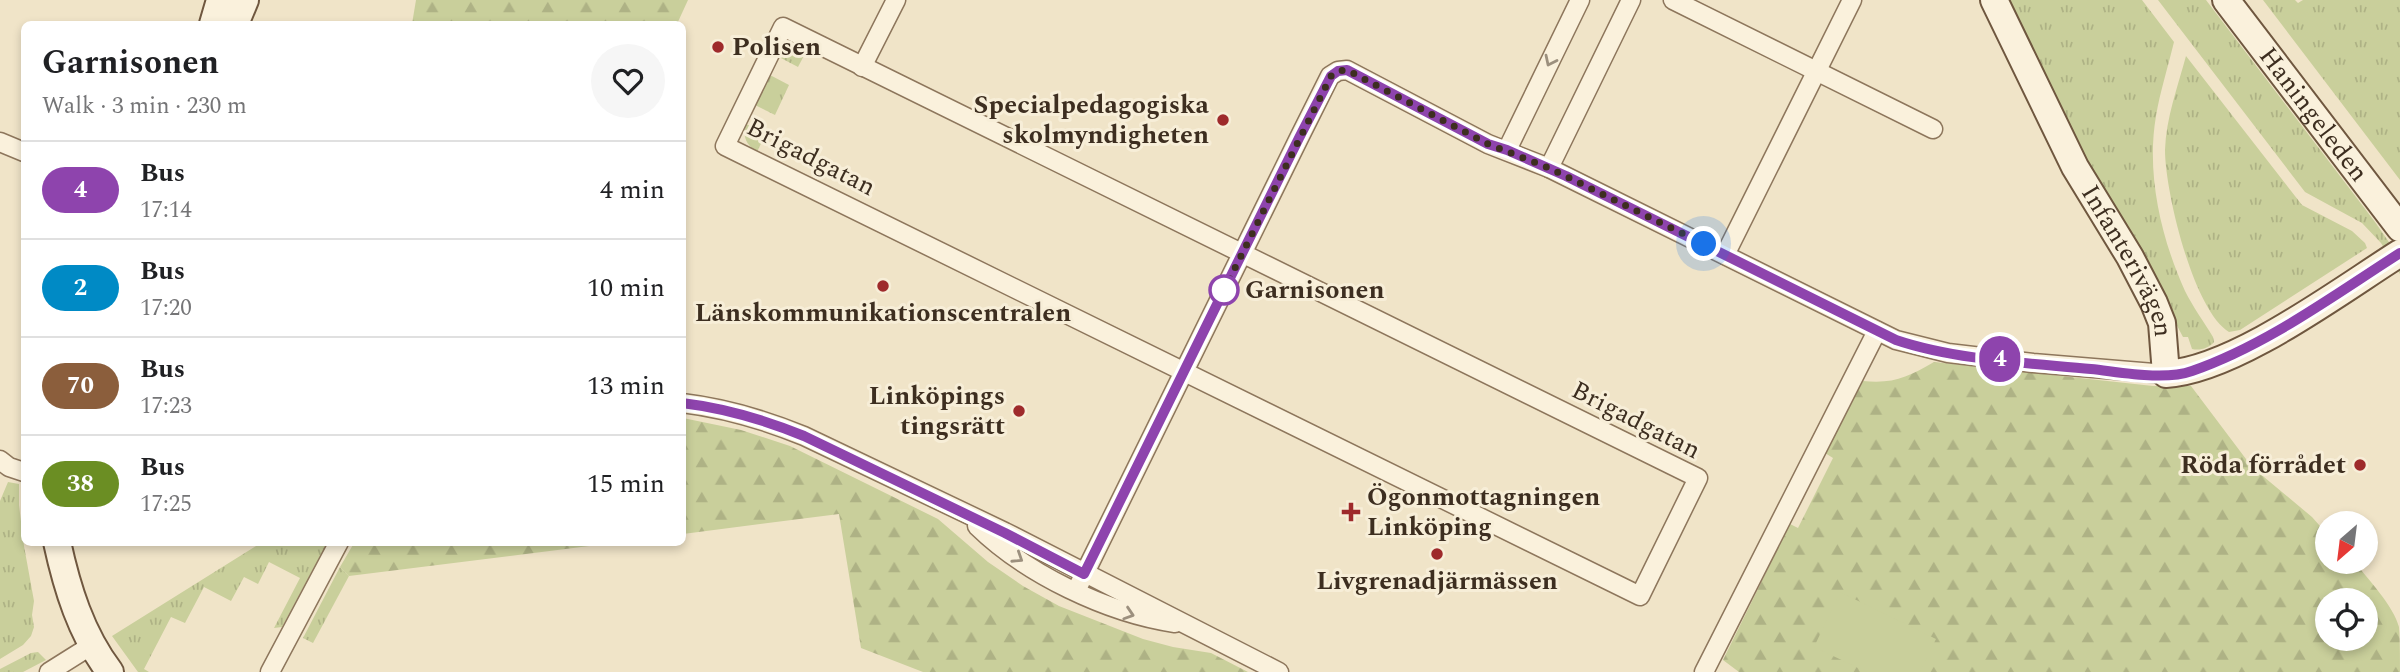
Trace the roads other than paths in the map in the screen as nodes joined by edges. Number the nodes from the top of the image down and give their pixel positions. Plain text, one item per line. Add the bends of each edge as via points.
1 (220, 0) edge
2 (246, 0) edge
3 (896, 0) edge
4 (1580, 0) edge
5 (1631, 0) edge
6 (1673, 0) edge
7 (1852, 0) edge
8 (1994, 0) edge
9 (2226, 0) edge
10 (214, 21) edge
11 (236, 21) edge
12 (862, 66) junction
13 (1816, 71) junction
14 (1933, 129) dead end
15 (0, 142) edge
16 (1507, 150) junction
17 (21, 151) edge
18 (1549, 168) junction
19 (2400, 228) edge
20 (2400, 253) edge
21 (1242, 254) junction
22 (1725, 255) junction
23 (1877, 331) junction
24 (1183, 371) junction
25 (2166, 374) junction
26 (686, 404) edge
27 (0, 460) edge
28 (21, 471) edge
29 (966, 515) junction
30 (42, 546) edge
31 (58, 546) edge
32 (337, 546) edge
33 (1084, 574) junction
34 (1076, 591) junction
35 (1185, 625) junction
36 (86, 657) edge
37 (49, 672) edge
38 (110, 672) edge
39 (270, 672) edge
40 (1279, 672) edge
41 (1704, 672) edge

1 - 10 street
2 - 11 street
3 - 12 street
4 -> 16 street
5 - 18 street
6 - 13 street
7 - 13 street
8 - 25 street, Infanterivägen via 2075,167 2154,303 2162,323
9 - 19 street, Haningeleden
12 - 21 street, Brigadgatan
12 - 24 street, Brigadgatan via 783,27 725,146
13 - 14 street
13 - 22 street
15 - 17 street
16 - 18 street, Infanterivägen
16 - 21 street via 1347,70 1338,71 1331,76
18 - 22 street, Infanterivägen
20 - 25 street via 2265,338 2190,372
21 - 24 street
21 - 24 street, Brigadgatan via 1698,478 1640,596
22 - 23 street, Infanterivägen
23 - 25 street, Infanterivägen via 1913,346 1948,353
23 - 41 street
24 - 33 street
26 - 29 street via 732,412 804,436
27 - 28 street
29 - 33 street
29 -> 34 street via 1014,556
30 - 36 street via 50,585
31 - 36 street
32 - 39 street
33 - 34 street
33 - 35 street
34 -> 35 street via 1146,619
35 - 40 street
36 - 37 street
36 - 38 street

